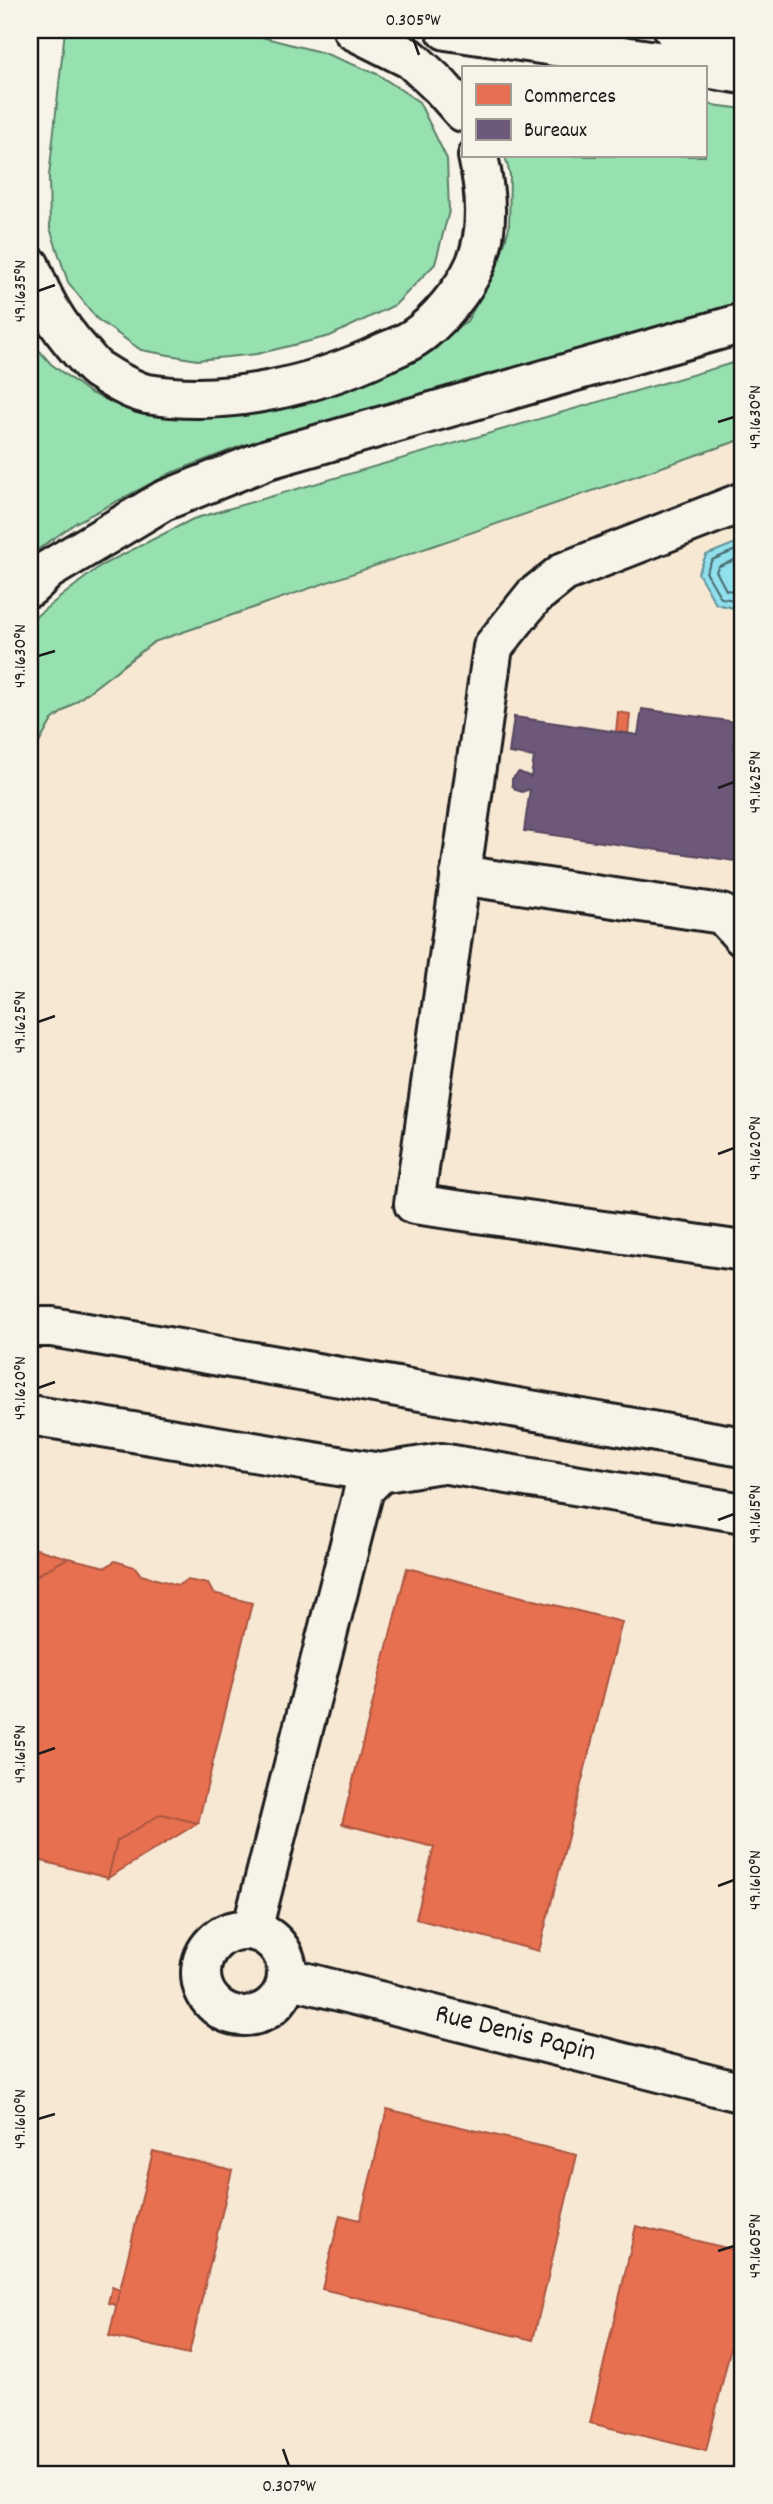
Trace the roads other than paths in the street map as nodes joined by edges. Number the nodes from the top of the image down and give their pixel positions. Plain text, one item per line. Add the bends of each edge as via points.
1 (353, 30) edge
2 (446, 30) edge
3 (674, 30) edge
4 (743, 40) edge
5 (690, 66) edge
6 (706, 68) edge
7 (743, 74) edge
8 (462, 111) edge
9 (478, 158) edge
10 (30, 266) edge
11 (743, 323) edge
12 (743, 502) edge
13 (30, 587) edge
14 (460, 875) junction
15 (743, 937) edge
16 (743, 1251) edge
17 (30, 1327) edge
18 (30, 1415) edge
19 (743, 1447) edge
20 (380, 1473) junction
21 (743, 1513) edge
22 (252, 1930) junction
23 (288, 1978) junction
24 (743, 2093) edge

1 - 8 main road via 411,59
2 - 5 main road
3 - 4 main road
6 - 7 main road
9 - 10 main road via 485,187 485,232 475,266 447,308 415,338 310,382 197,398 145,394 97,370 44,303
11 - 13 main road via 268,460 163,501 48,570
12 - 14 main road via 564,572 514,617 493,647
14 - 15 main road via 722,914
14 - 16 main road via 414,1204
17 - 19 main road via 52,1327
18 - 20 main road
20 - 21 main road via 441,1463
20 - 22 main road via 364,1489
22 - 23 main road via 279,1947
22 - 23 main road via 234,1930 206,1951 201,1969 211,2001 224,2012 257,2014 272,2006
23 - 24 main road, Rue Denis Papin

